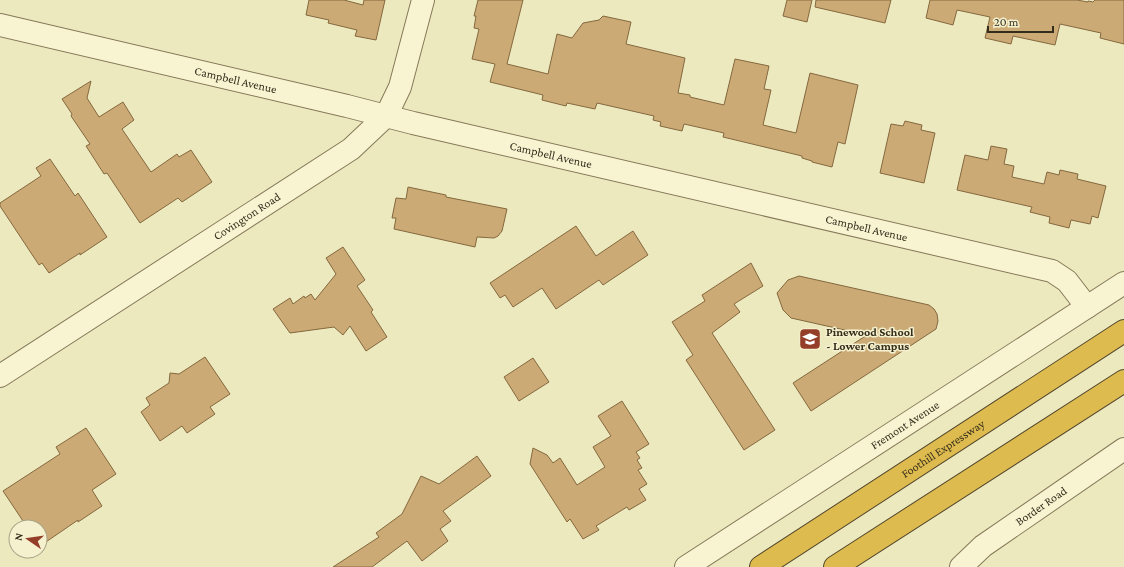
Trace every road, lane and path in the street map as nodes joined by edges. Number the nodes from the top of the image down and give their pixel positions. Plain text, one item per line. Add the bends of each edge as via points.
1 (423, 0) edge
2 (0, 25) edge
3 (386, 116) junction
4 (1124, 283) edge
5 (1087, 307) junction
6 (1124, 331) edge
7 (0, 376) edge
8 (1124, 381) edge
9 (1124, 449) edge
10 (686, 567) edge
11 (761, 567) edge
12 (835, 567) edge
13 (962, 567) edge

1 - 3 street, Covington Road via 400,87
2 - 3 street, Campbell Avenue
3 - 5 street, Campbell Avenue via 1052,271 1067,281
3 - 7 street, Covington Road via 351,149
4 - 5 street, Fremont Avenue
5 - 10 street, Fremont Avenue
6 - 11 highway, Foothill Expressway
8 - 12 highway
9 - 13 street, Border Road via 983,546

